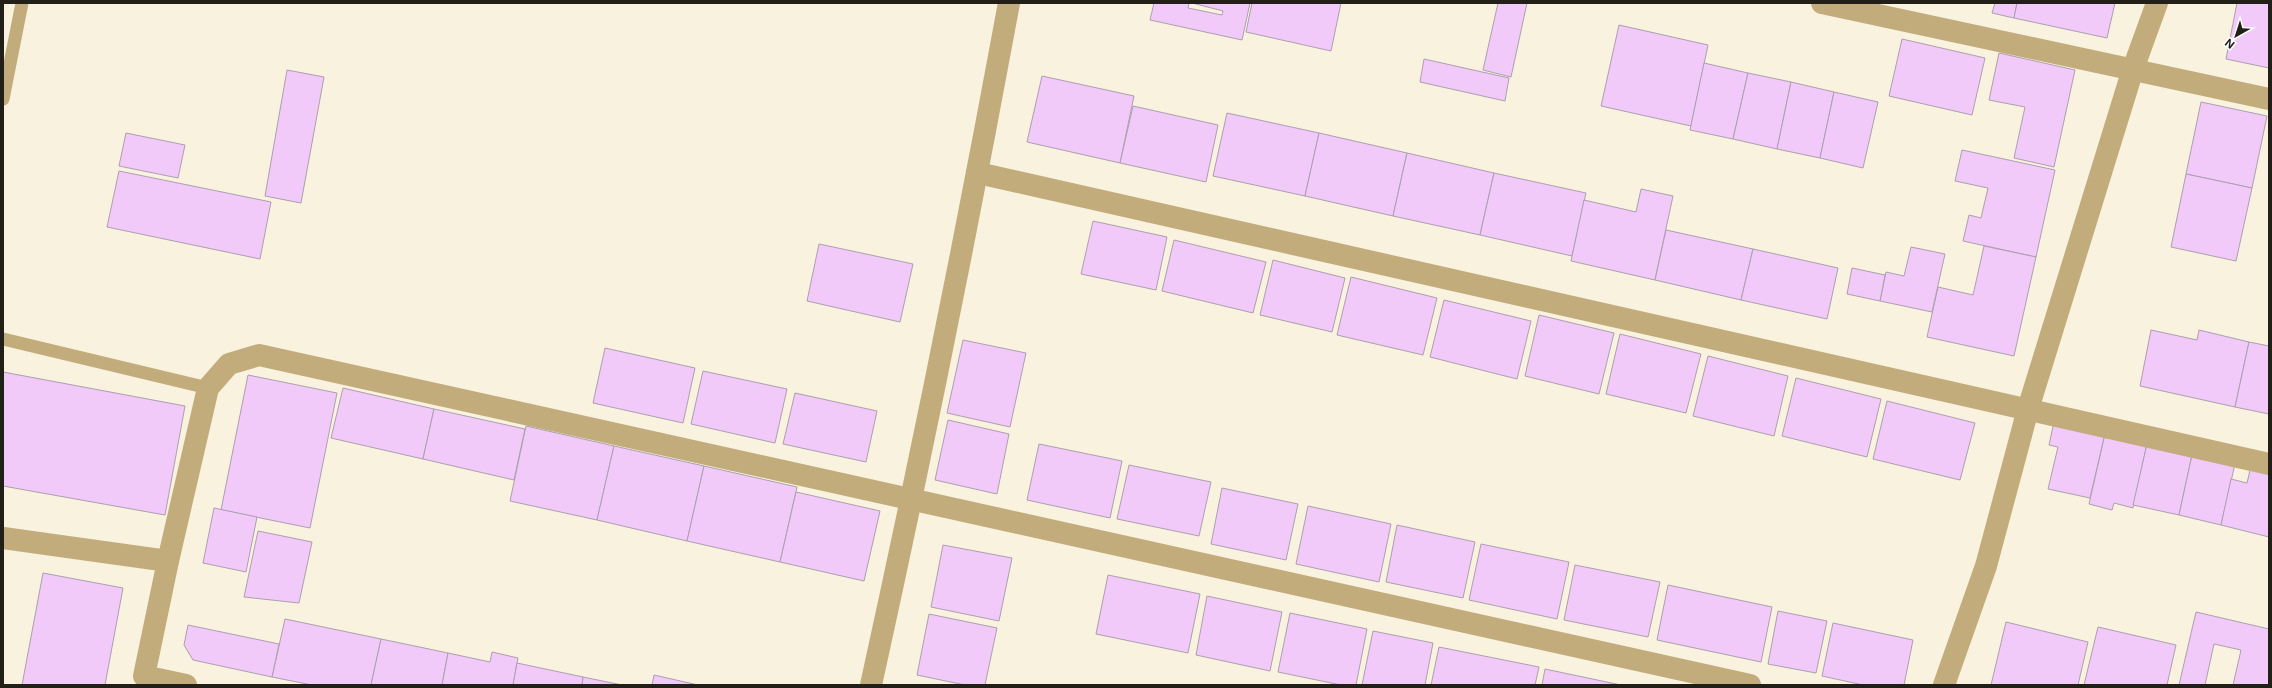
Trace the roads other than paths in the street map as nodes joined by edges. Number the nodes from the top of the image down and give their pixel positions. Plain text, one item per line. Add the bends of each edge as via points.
1 (22, 3) edge
2 (1009, 3) edge
3 (1822, 3) edge
4 (2157, 3) edge
5 (2133, 69) junction
6 (3, 99) edge
7 (2269, 99) edge
8 (978, 173) junction
9 (3, 339) edge
10 (208, 388) junction
11 (2028, 409) junction
12 (2269, 464) edge
13 (912, 500) junction
14 (3, 538) edge
15 (168, 561) junction
16 (143, 680) edge
17 (186, 685) edge
18 (871, 685) edge
19 (1750, 685) edge
20 (1944, 685) edge

1 - 6 lane
2 - 8 street
3 - 5 street
4 - 5 street
5 - 7 street
5 - 11 street
8 - 11 street
8 - 13 street
9 - 10 lane
10 - 13 street via 229,364 259,355
10 - 15 street
11 - 12 street
11 - 20 street via 1986,566
13 - 18 street
13 - 19 street
14 - 15 street
15 - 16 street
16 - 17 street

